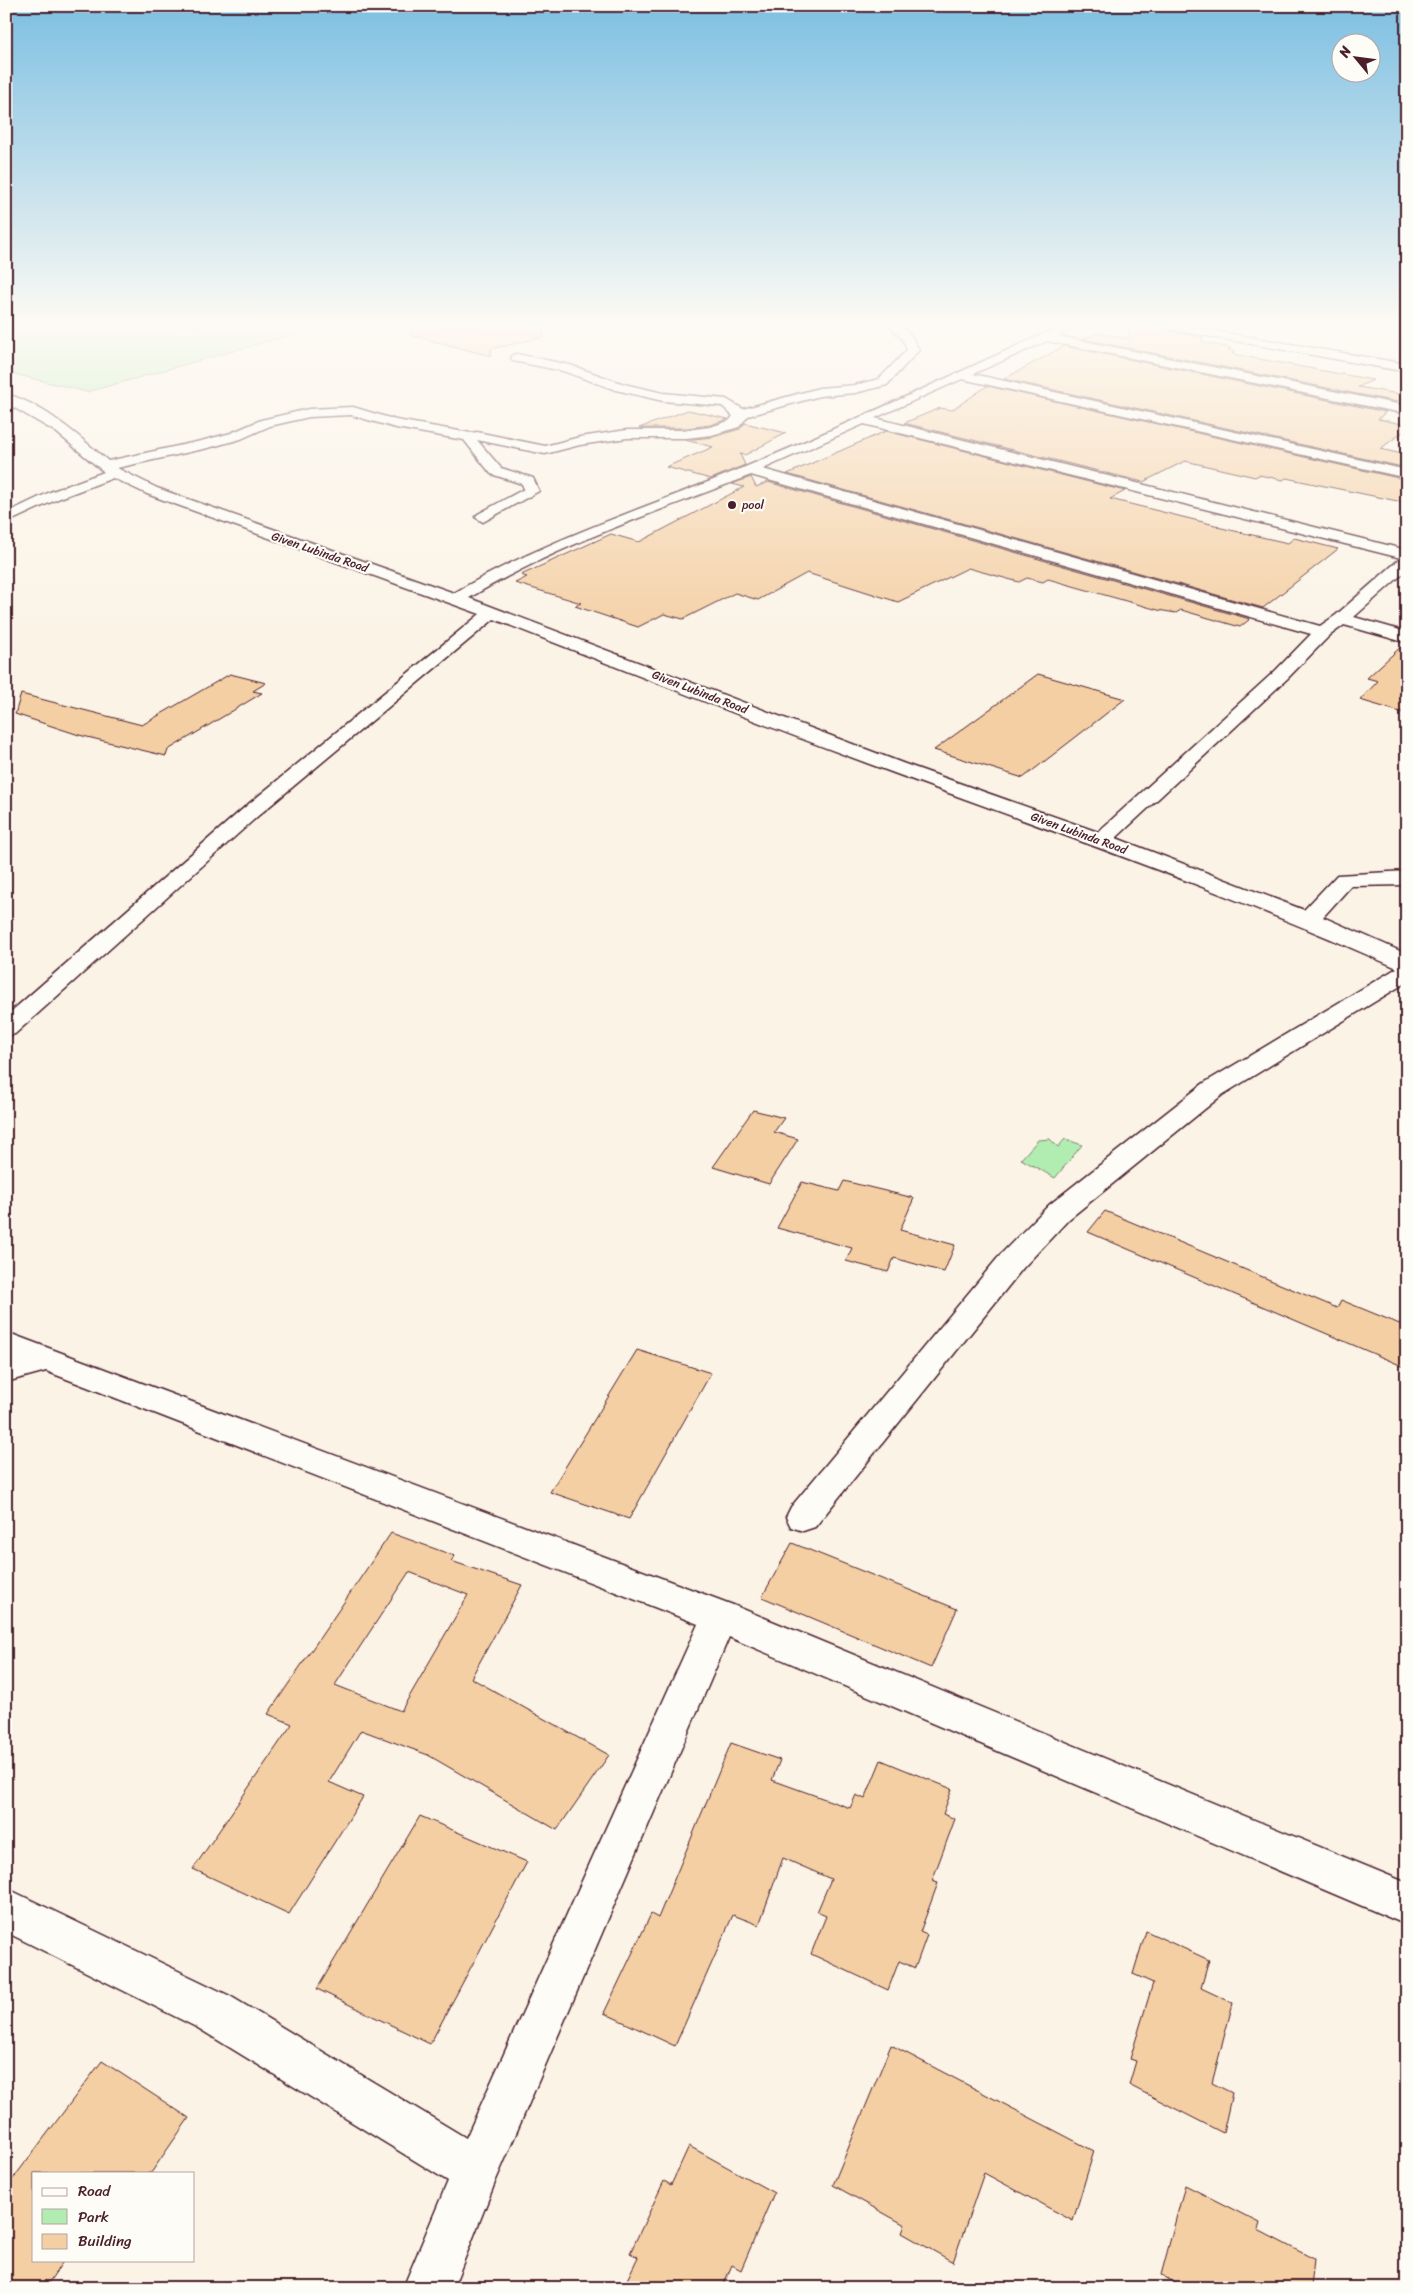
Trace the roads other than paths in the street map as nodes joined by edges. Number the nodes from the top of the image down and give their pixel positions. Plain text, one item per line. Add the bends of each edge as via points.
1 (66, 433) edge
2 (242, 433) edge
3 (448, 433) edge
4 (693, 433) edge
5 (831, 433) edge
6 (918, 433) edge
7 (1220, 433) edge
8 (471, 437) junction
9 (110, 470) junction
10 (750, 470) junction
11 (1407, 474) edge
12 (483, 517) dead end
13 (6, 519) edge
14 (1407, 555) edge
15 (1407, 560) edge
16 (456, 600) junction
17 (491, 613) junction
18 (1342, 619) junction
19 (1322, 632) junction
20 (1407, 638) edge
21 (1102, 840) junction
22 (1407, 878) edge
23 (1308, 919) junction
24 (1407, 963) edge
25 (1407, 972) edge
26 (6, 1029) edge
27 (6, 1343) edge
28 (47, 1359) junction
29 (6, 1370) edge
30 (803, 1517) dead end
31 (720, 1616) junction
32 (1407, 1904) edge
33 (6, 1909) edge
34 (476, 2170) junction
35 (428, 2288) edge

1 - 9 street, Given Lubinda Road
2 - 9 street
3 - 8 street
4 - 8 street via 627,434 545,450
5 - 10 street
6 - 14 street
7 - 11 street
8 - 12 street via 470,441 496,471 528,481 532,491
9 - 13 street
9 - 16 street, Given Lubinda Road via 143,487 214,514
10 - 16 street via 599,528 486,582
10 - 19 street
15 - 18 street
16 - 17 street, Given Lubinda Road
17 - 21 street, Given Lubinda Road via 898,768
17 - 26 street via 252,811
18 - 19 street
18 - 20 street
19 - 21 street via 1282,674
21 - 23 street, Given Lubinda Road
22 - 23 street via 1345,880
23 - 24 street, Given Lubinda Road
25 - 30 street via 1213,1089 1059,1212 1012,1261
27 - 28 street
28 - 29 street
28 - 31 street
31 - 32 street
31 - 34 street
33 - 34 street via 214,2012
34 - 35 street

